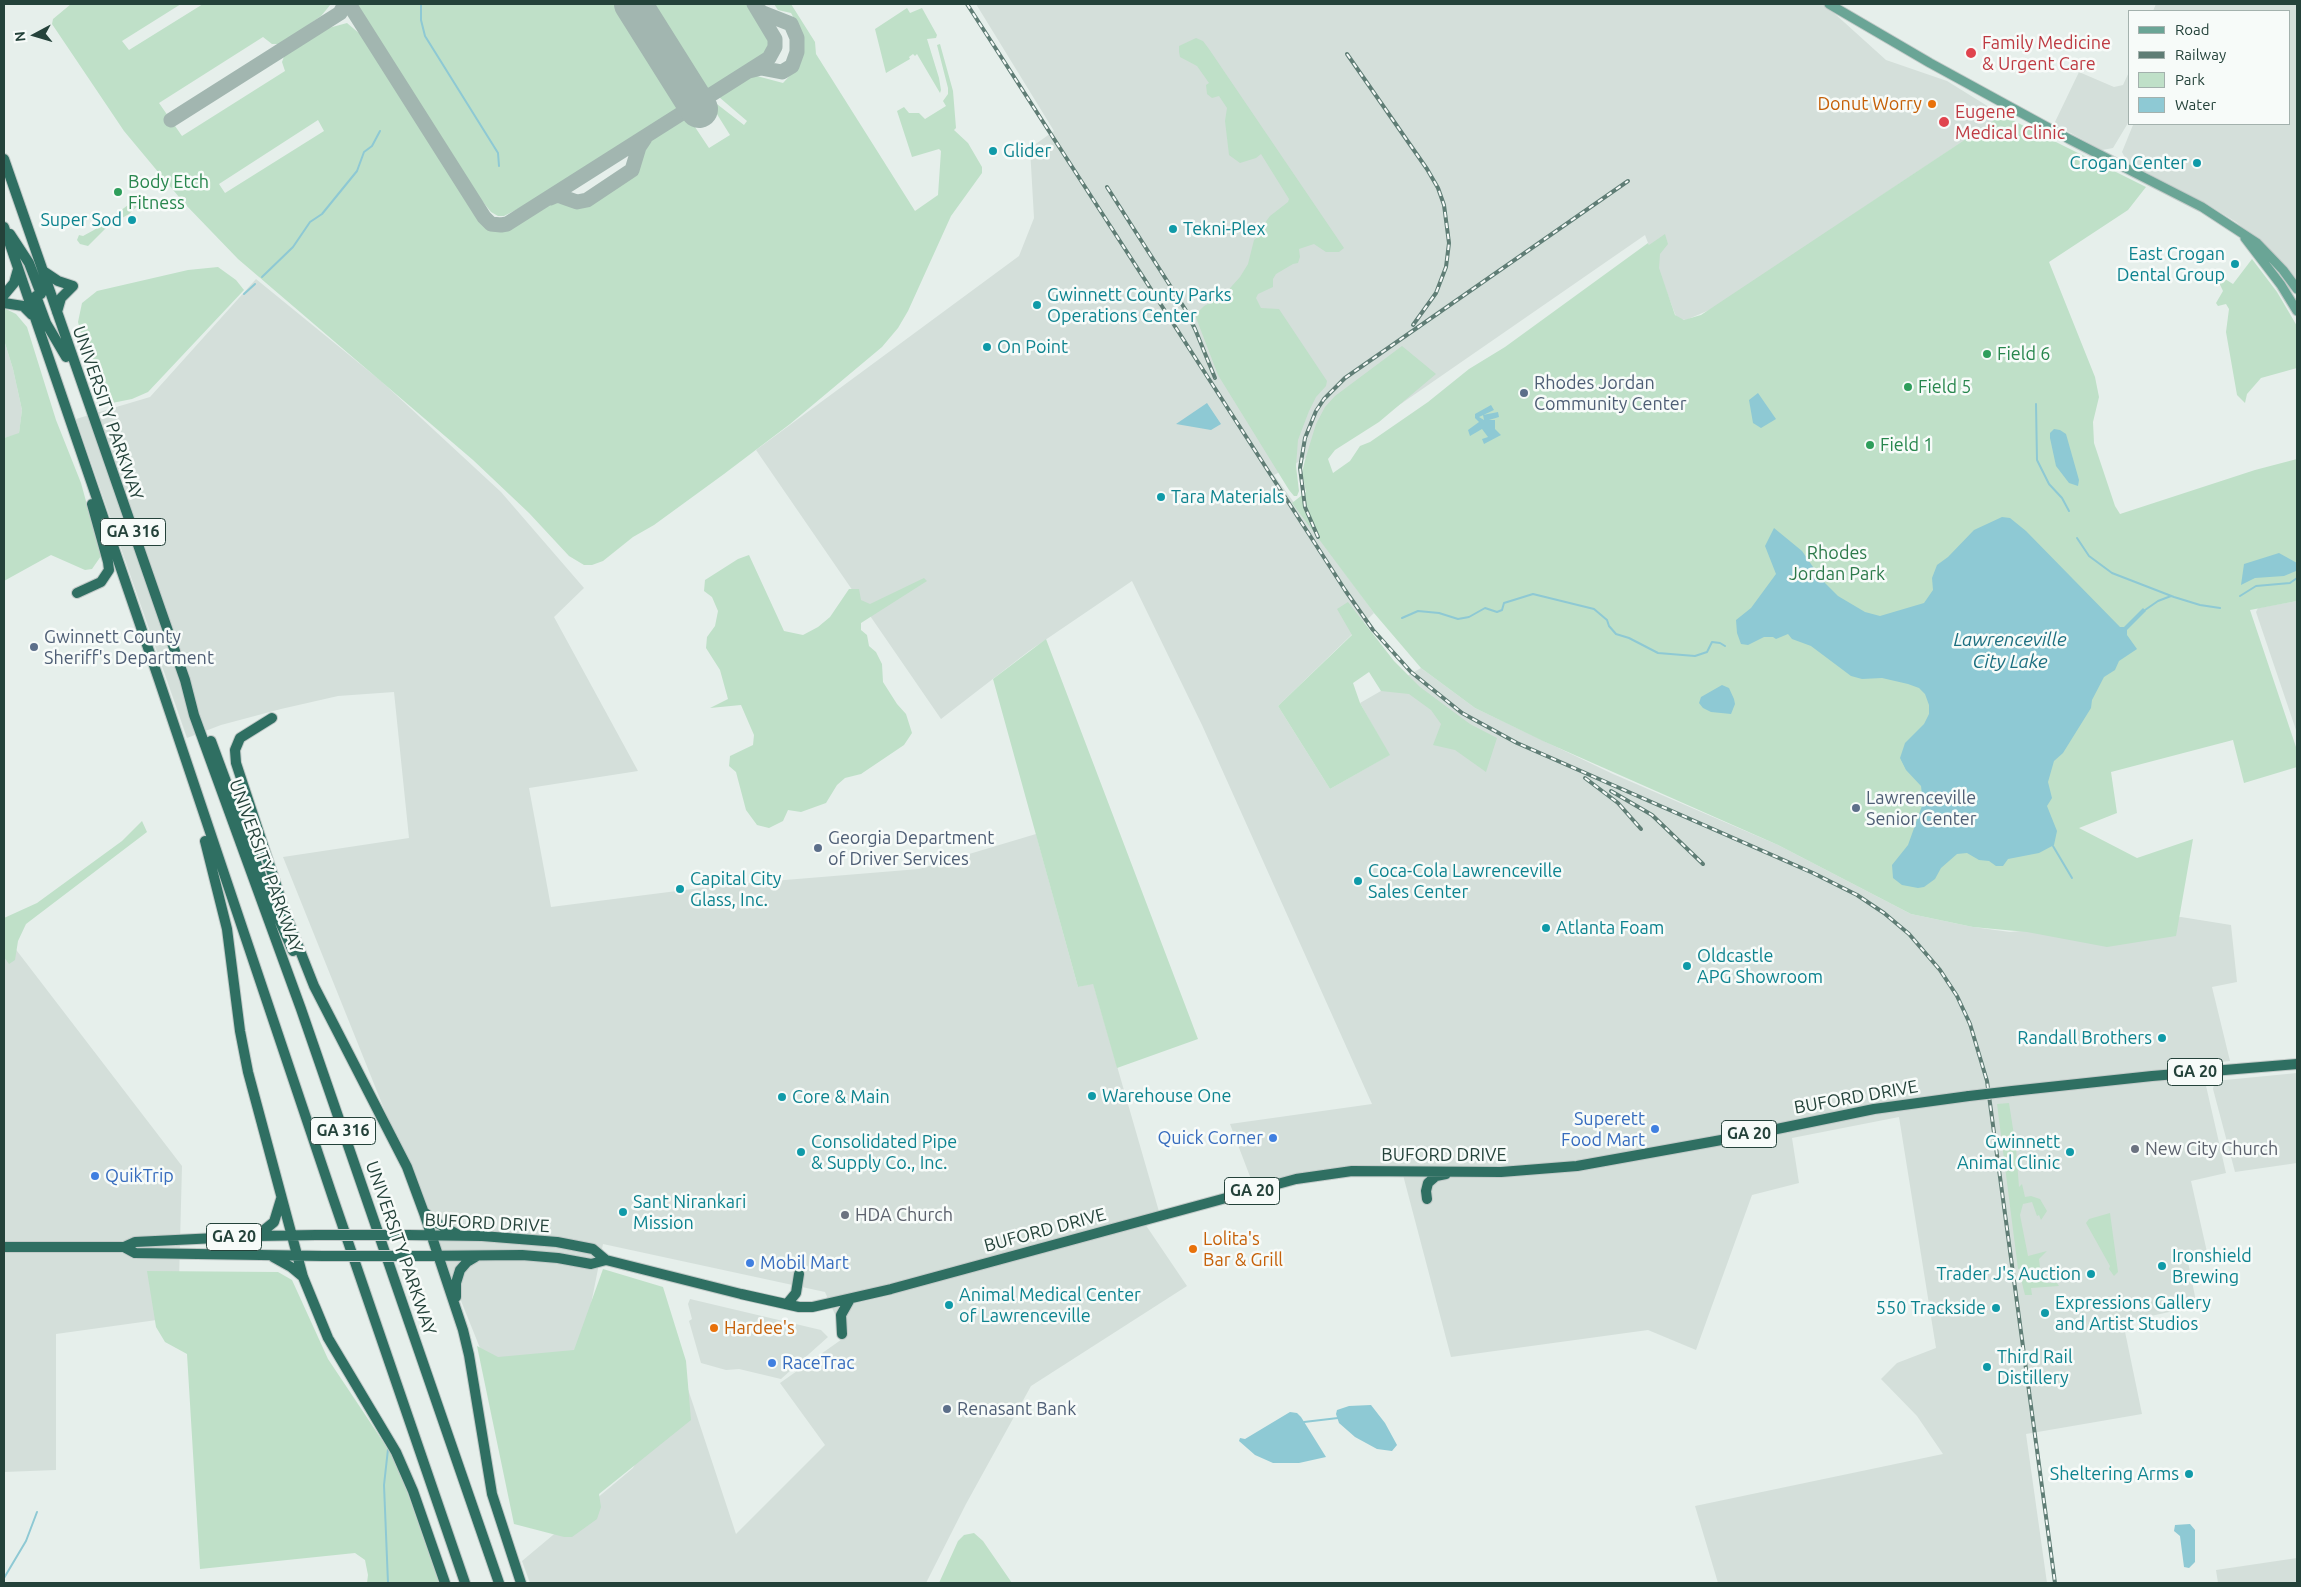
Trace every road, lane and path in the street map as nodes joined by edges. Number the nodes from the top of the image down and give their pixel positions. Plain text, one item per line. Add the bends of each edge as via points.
1 (1829, 4) edge
2 (4, 159) edge
3 (4, 226) edge
4 (2245, 237) junction
5 (18, 268) junction
6 (42, 270) junction
7 (2297, 289) edge
8 (4, 295) edge
9 (39, 295) junction
10 (4, 303) edge
11 (2297, 311) edge
12 (57, 313) junction
13 (34, 318) junction
14 (75, 368) junction
15 (86, 466) junction
16 (77, 593) dead end
17 (185, 680) junction
18 (272, 718) dead end
19 (184, 758) junction
20 (314, 986) junction
21 (2297, 1064) edge
22 (1453, 1172) junction
23 (281, 1193) junction
24 (1427, 1199) dead end
25 (424, 1212) junction
26 (293, 1235) junction
27 (432, 1235) junction
28 (257, 1236) junction
29 (461, 1236) junction
30 (4, 1247) edge
31 (124, 1247) junction
32 (478, 1255) junction
33 (270, 1256) junction
34 (299, 1256) junction
35 (439, 1256) junction
36 (606, 1260) junction
37 (799, 1274) dead end
38 (303, 1277) junction
39 (850, 1300) junction
40 (787, 1304) junction
41 (456, 1307) junction
42 (842, 1334) dead end
43 (445, 1583) edge
44 (466, 1583) edge
45 (499, 1583) edge
46 (521, 1583) edge

1 - 4 main road via 2062,135 2202,207
2 - 6 highway, UNIVERSITY PARKWAY / GA 316
3 - 5 highway, UNIVERSITY PARKWAY / GA 316
3 - 9 highway via 28,263
4 - 7 main road via 2269,254
4 - 11 main road
5 - 8 highway via 13,287
5 - 9 highway, UNIVERSITY PARKWAY / GA 316
6 - 9 highway, UNIVERSITY PARKWAY / GA 316
6 - 12 highway via 58,282 73,286 60,300
9 - 12 highway, UNIVERSITY PARKWAY / GA 316
9 - 13 highway, UNIVERSITY PARKWAY / GA 316
9 - 14 highway via 49,329
10 - 13 highway via 23,306
12 - 14 highway, UNIVERSITY PARKWAY / GA 316
13 - 15 highway, UNIVERSITY PARKWAY / GA 316
14 - 17 highway, UNIVERSITY PARKWAY / GA 316
15 - 16 highway via 91,499 109,566 104,580
15 - 19 highway, UNIVERSITY PARKWAY / GA 316
17 - 20 highway via 268,895
17 - 45 highway, UNIVERSITY PARKWAY / GA 316 via 194,715 301,1009
18 - 20 highway via 242,736 236,746 236,759 286,915
19 - 23 highway via 221,900 248,1072
19 - 44 highway, UNIVERSITY PARKWAY / GA 316
20 - 25 highway via 407,1167
21 - 22 highway, BUFORD DRIVE / GA 20, bridge via 2012,1091 1868,1110 1578,1166 1510,1172
22 - 24 highway via 1436,1176 1430,1182
22 - 39 highway, BUFORD DRIVE / GA 20 via 1352,1171 1296,1179
23 - 26 highway
23 - 28 highway via 276,1218
25 - 27 highway
25 - 29 highway via 444,1228
26 - 27 highway, BUFORD DRIVE / GA 20, bridge
26 - 28 highway, BUFORD DRIVE / GA 20
26 - 34 highway
27 - 29 highway, BUFORD DRIVE / GA 20
27 - 35 highway
28 - 31 highway, BUFORD DRIVE / GA 20 via 134,1242
29 - 36 highway, BUFORD DRIVE / GA 20 via 552,1241 593,1250
30 - 31 highway, BUFORD DRIVE / GA 20
31 - 33 highway, BUFORD DRIVE / GA 20 via 134,1253
32 - 35 highway, BUFORD DRIVE / GA 20
32 - 36 highway, BUFORD DRIVE / GA 20 via 522,1255 591,1264
32 - 41 highway via 460,1270 456,1283
33 - 34 highway, BUFORD DRIVE / GA 20
33 - 38 highway
34 - 35 highway, BUFORD DRIVE / GA 20, bridge
34 - 38 highway
35 - 41 highway
36 - 40 highway, BUFORD DRIVE / GA 20
37 - 40 highway via 796,1293
38 - 43 highway via 332,1345 396,1452
39 - 40 highway, BUFORD DRIVE / GA 20 via 812,1307
39 - 42 highway via 841,1315
41 - 46 highway via 470,1355 492,1494

